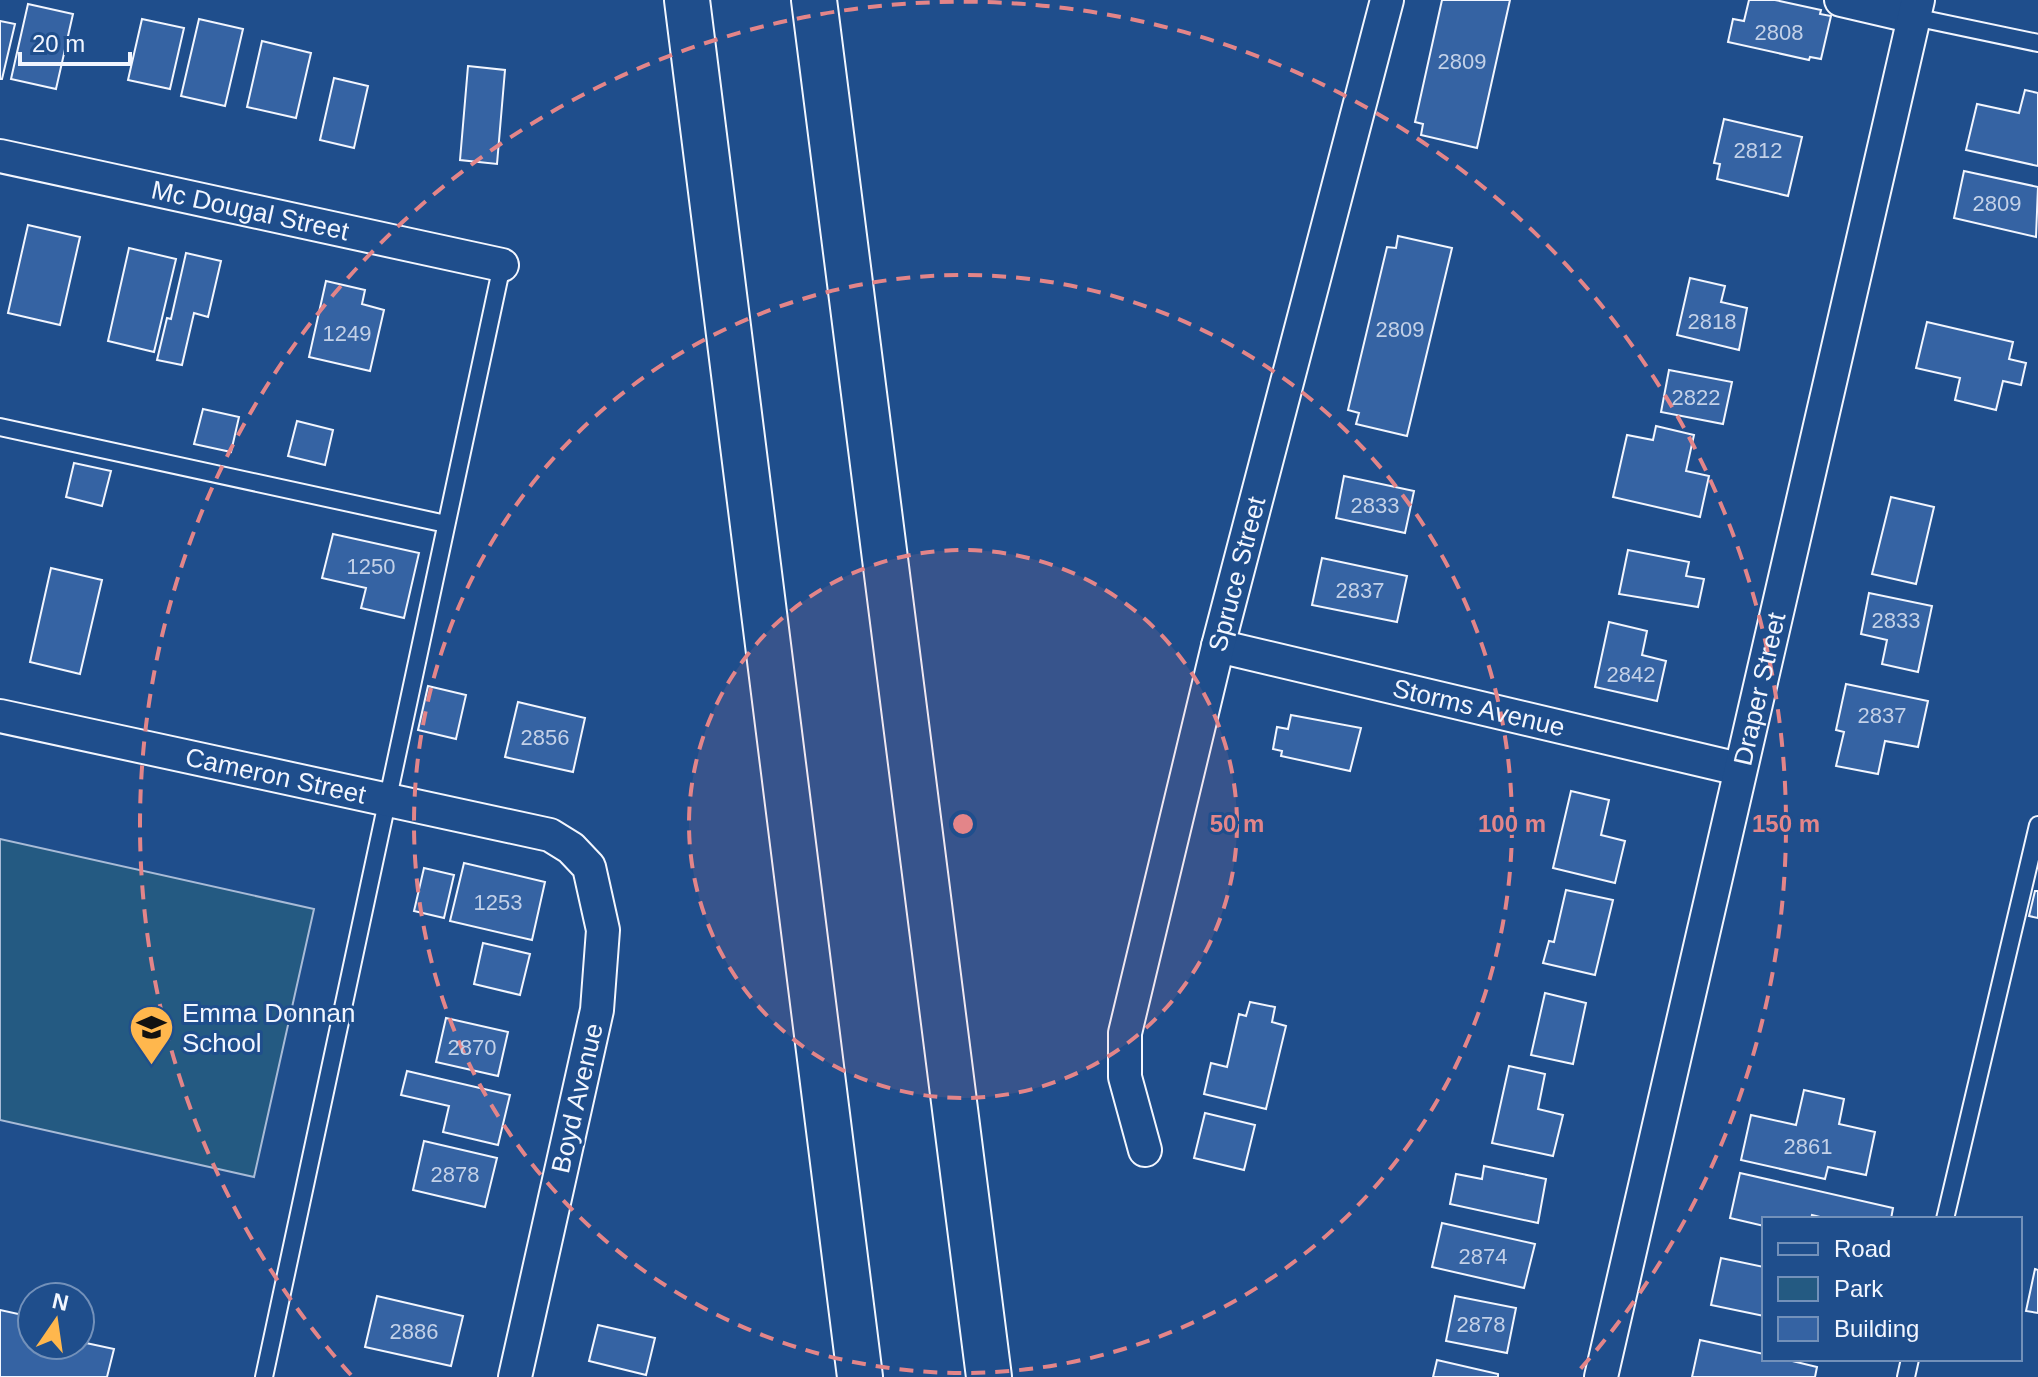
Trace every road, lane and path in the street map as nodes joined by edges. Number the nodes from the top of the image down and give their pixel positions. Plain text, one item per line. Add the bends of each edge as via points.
1 (687, 0) edge
2 (814, 0) edge
3 (1387, 0) edge
4 (1841, 0) edge
5 (1916, 9) edge
6 (2038, 43) edge
7 (0, 156) edge
8 (502, 265) joint
9 (0, 427) edge
10 (446, 524) junction
11 (1218, 646) junction
12 (0, 716) edge
13 (1739, 769) junction
14 (387, 799) junction
15 (2038, 825) edge
16 (550, 835) joint
17 (1145, 1150) dead end
18 (1945, 1217) edge
19 (264, 1377) edge
20 (515, 1377) edge
21 (860, 1377) edge
22 (989, 1377) edge
23 (1601, 1377) edge

1 - 21 highway
2 - 22 highway
3 - 11 street, Spruce Street
4 - 5 street
5 - 6 lane
5 - 13 street, Draper Street
7 - 8 street, Mc Dougal Street
8 - 10 lane
9 - 10 lane
10 - 14 lane
11 - 13 street, Storms Avenue
11 - 17 street, Spruce Street via 1125,1033 1125,1077
12 - 14 street, Cameron Street
13 - 23 street, Draper Street
14 - 16 street, Cameron Street
14 - 19 lane
15 - 18 lane
16 - 20 street, Boyd Avenue via 589,867 603,930 597,1010

